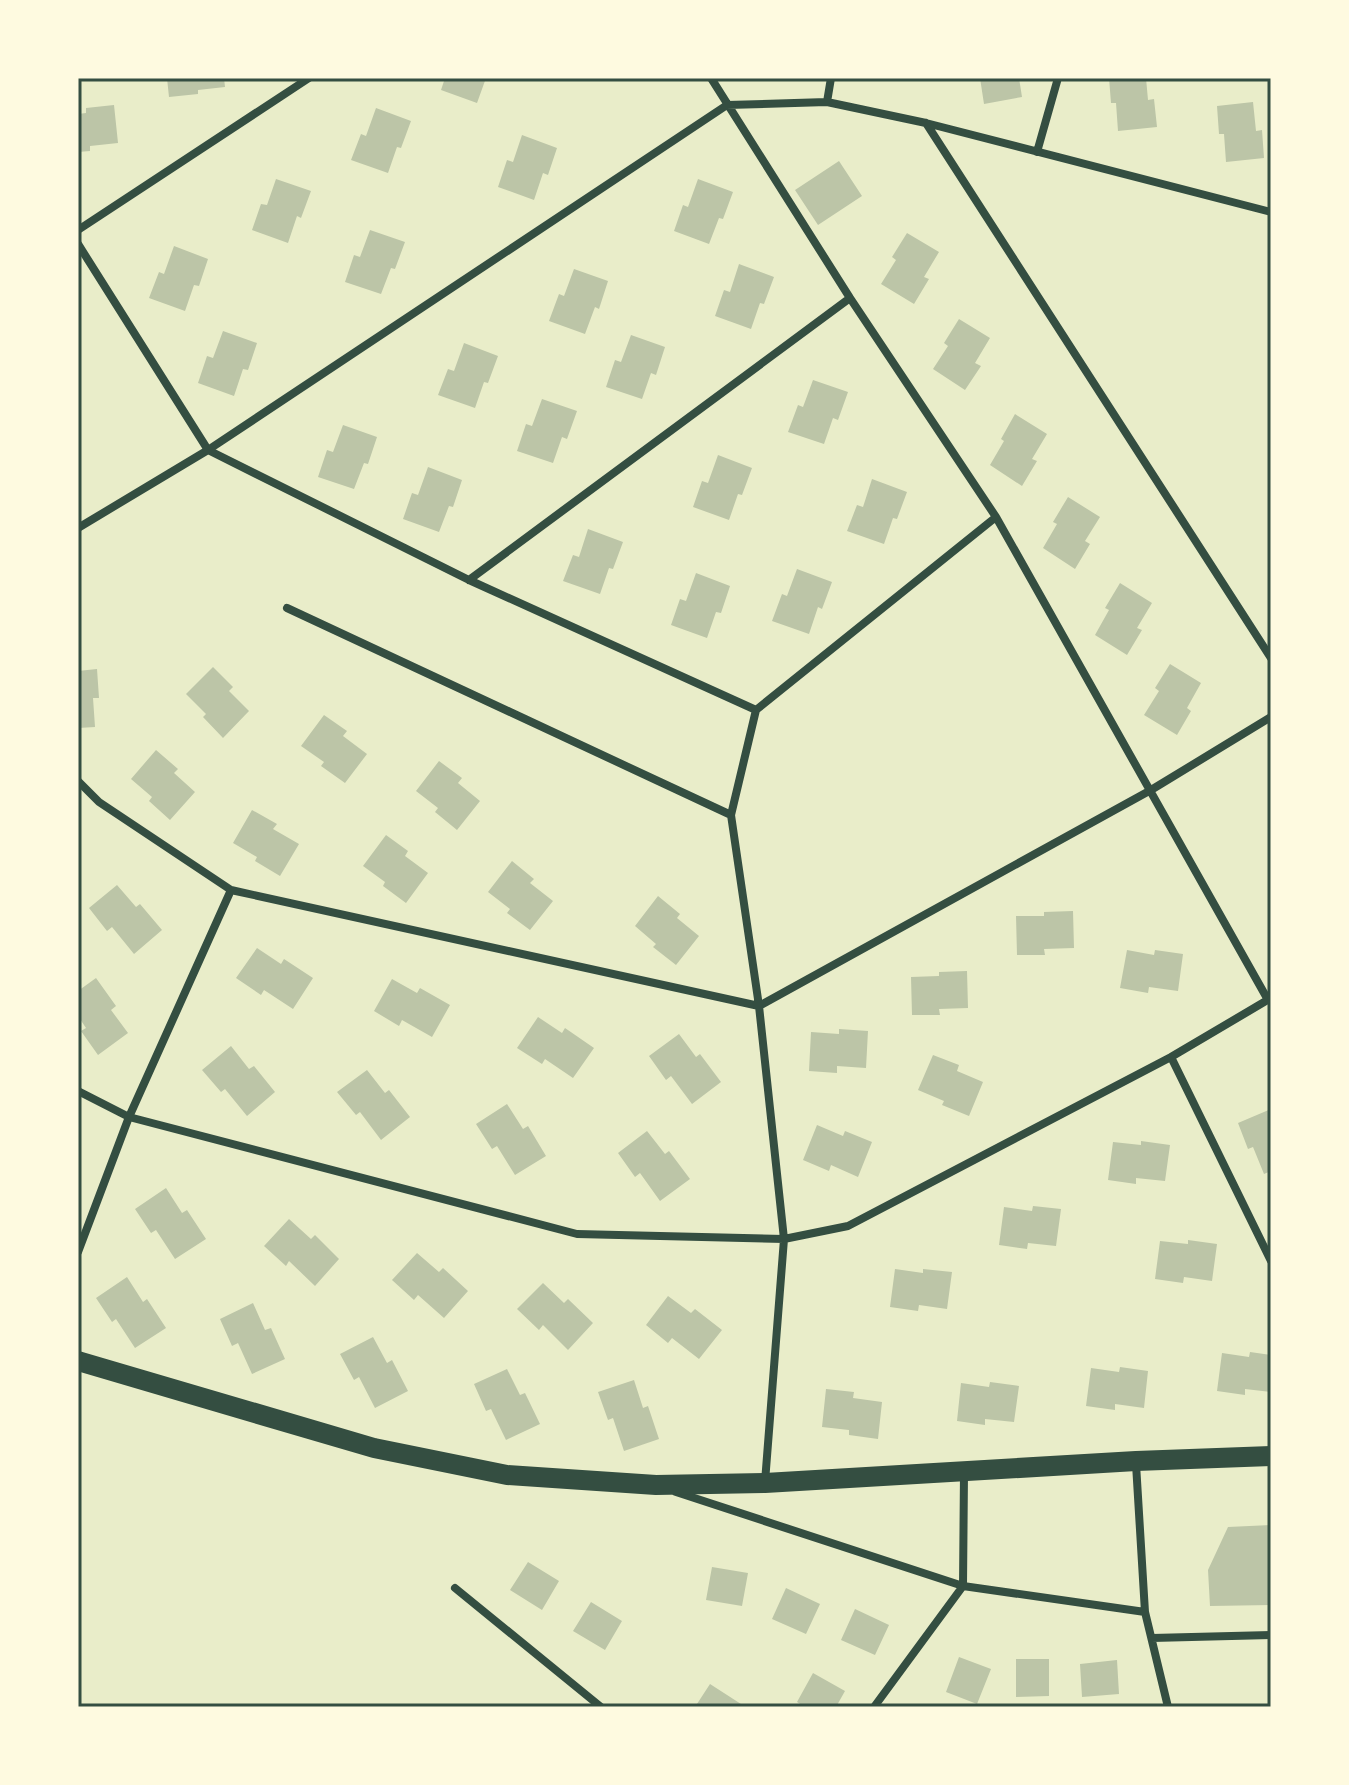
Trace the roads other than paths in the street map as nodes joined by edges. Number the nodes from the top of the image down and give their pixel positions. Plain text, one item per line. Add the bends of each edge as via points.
1 (309, 78) edge
2 (711, 78) edge
3 (831, 78) edge
4 (1058, 78) edge
5 (827, 102) junction
6 (727, 105) junction
7 (926, 123) junction
8 (1037, 152) junction
9 (1271, 212) edge
10 (78, 230) edge
11 (78, 244) edge
12 (850, 298) junction
13 (208, 450) junction
14 (996, 517) junction
15 (78, 528) edge
16 (469, 580) junction
17 (287, 608) dead end
18 (1271, 658) edge
19 (756, 710) junction
20 (1271, 717) edge
21 (78, 781) edge
22 (1151, 790) junction
23 (731, 815) junction
24 (231, 890) junction
25 (1270, 999) edge
26 (759, 1006) junction
27 (1171, 1057) junction
28 (78, 1091) edge
29 (129, 1117) junction
30 (784, 1239) junction
31 (78, 1252) edge
32 (1271, 1261) edge
33 (78, 1361) edge
34 (1271, 1456) edge
35 (1136, 1461) junction
36 (964, 1471) junction
37 (765, 1483) junction
38 (656, 1485) junction
39 (963, 1586) junction
40 (455, 1588) dead end
41 (1145, 1612) junction
42 (1271, 1635) edge
43 (1152, 1638) junction
44 (601, 1707) edge
45 (874, 1707) edge
46 (1168, 1707) edge

1 - 10 street
2 - 6 street
3 - 5 street
4 - 8 street
5 - 6 street
5 - 7 street
6 - 12 street
6 - 13 street
7 - 8 street
7 - 18 street
8 - 9 street
11 - 13 street
12 - 14 street
12 - 16 street
13 - 15 street
13 - 16 street
14 - 19 street
14 - 22 street
16 - 19 street
17 - 23 street
19 - 23 street
20 - 22 street
21 - 24 street via 99,802
22 - 25 street
22 - 26 street
23 - 26 street
24 - 26 street
24 - 29 street
25 - 27 street
26 - 30 street
27 - 30 street via 848,1226
27 - 32 street
28 - 29 street
29 - 30 street via 577,1234
29 - 31 street
30 - 37 street
33 - 38 main road via 374,1448 507,1475
34 - 35 main road
35 - 36 main road
35 - 41 street
36 - 37 main road
36 - 39 street
37 - 38 main road
38 - 39 street
39 - 41 street
39 - 45 street
40 - 44 street
41 - 43 street
42 - 43 street
43 - 46 street

